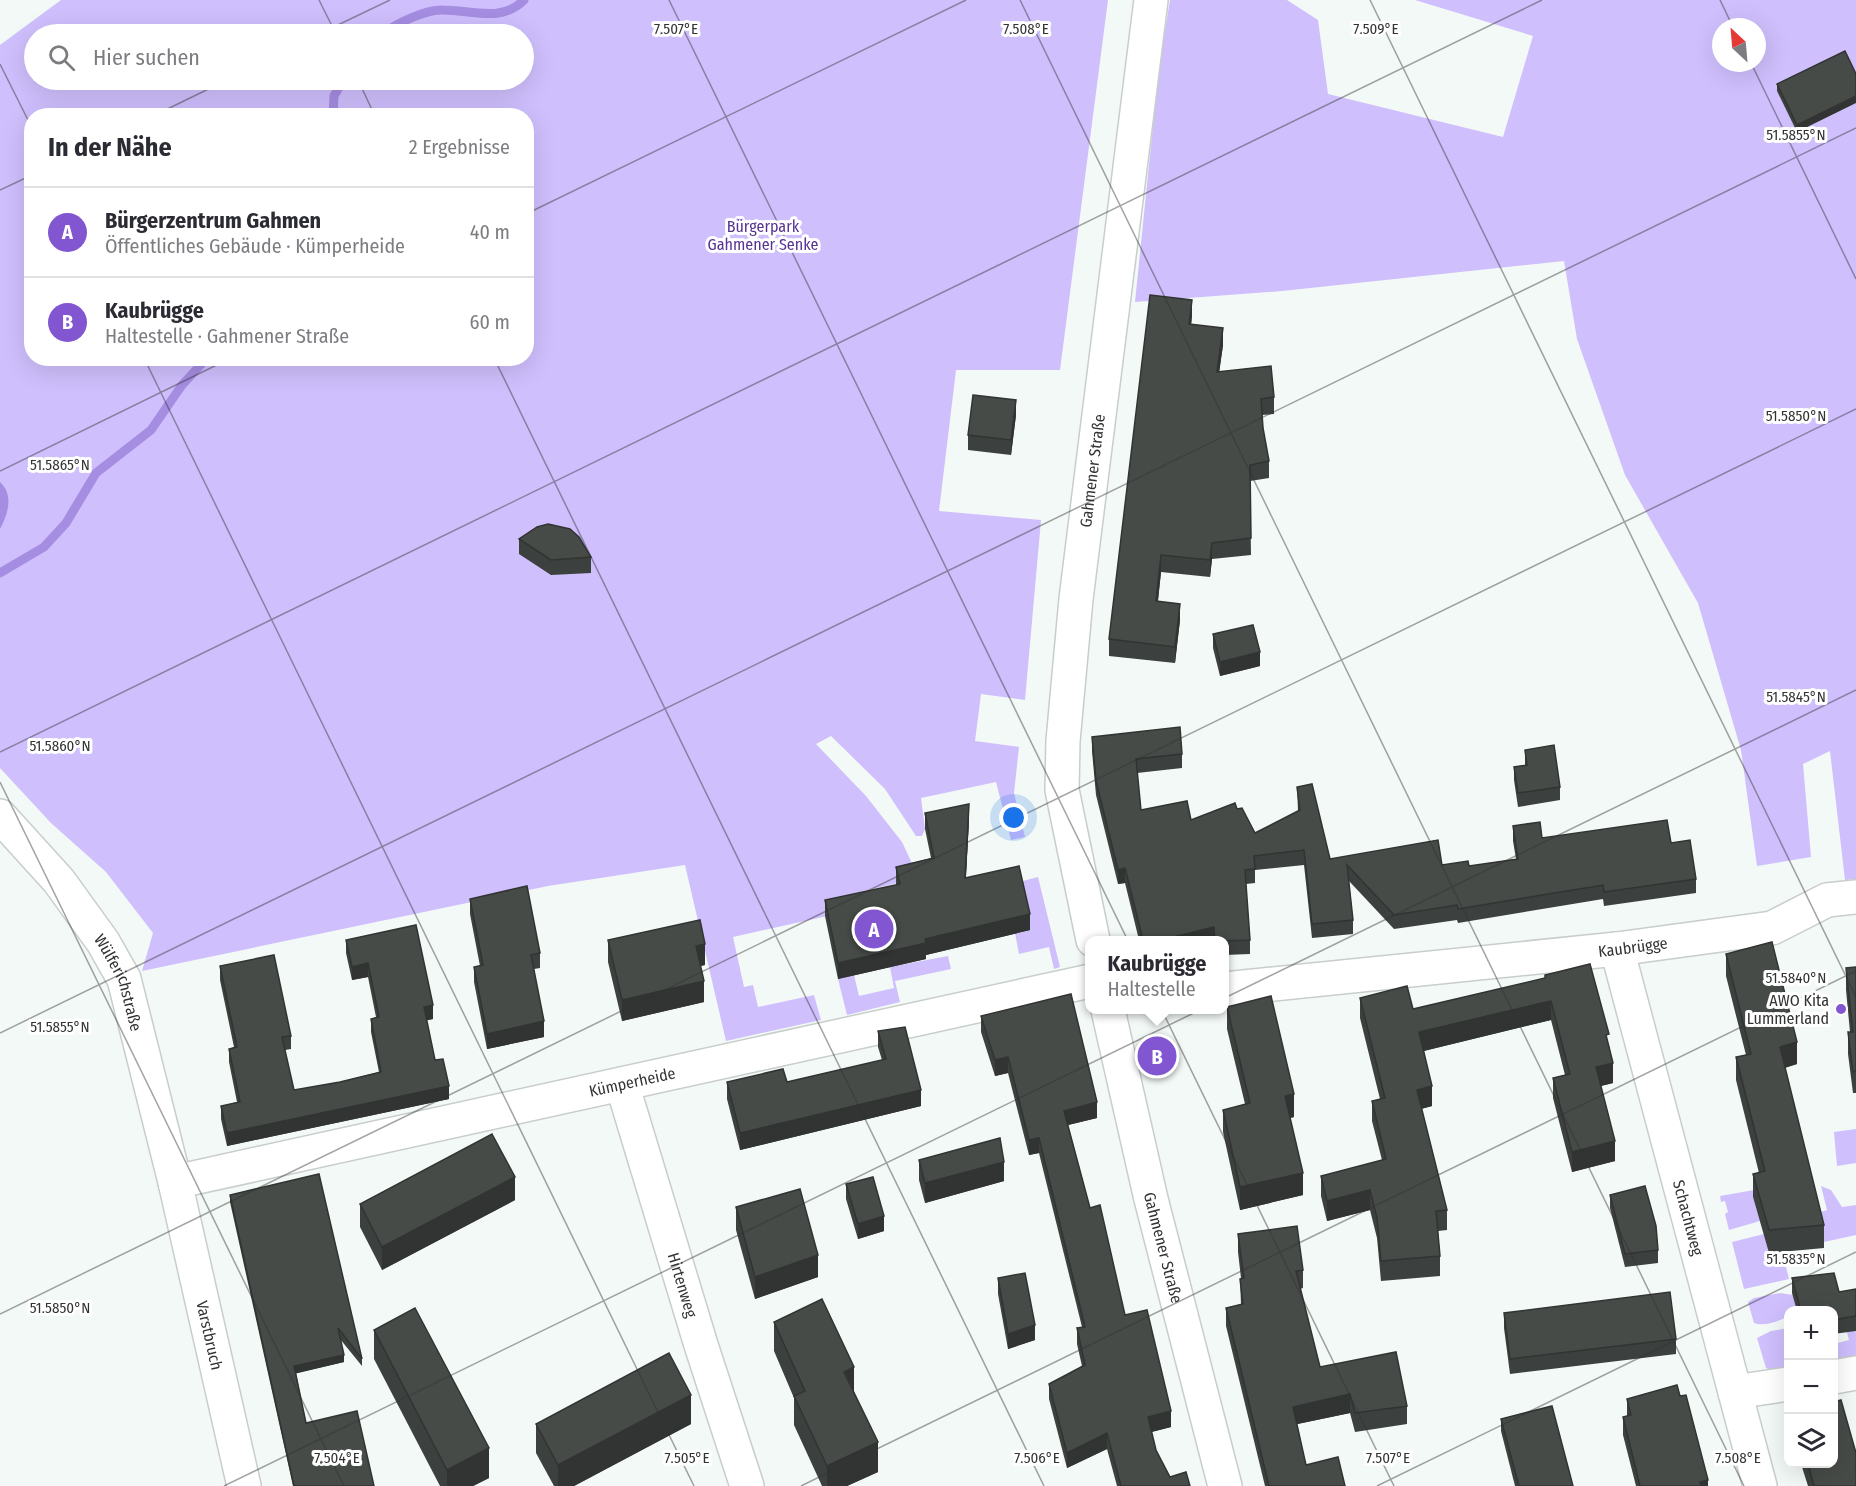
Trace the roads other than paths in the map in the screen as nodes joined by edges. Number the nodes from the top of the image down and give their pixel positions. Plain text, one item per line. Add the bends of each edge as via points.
1 (1151, 0) edge
2 (0, 816) edge
3 (1856, 897) edge
4 (1092, 936) edge
5 (1617, 949) junction
6 (1085, 982) edge
7 (1229, 988) edge
8 (1109, 1014) edge
9 (622, 1084) junction
10 (175, 1182) junction
11 (1856, 1373) edge
12 (1838, 1376) edge
13 (1784, 1385) edge
14 (1735, 1392) junction
15 (244, 1486) edge
16 (747, 1486) edge
17 (1225, 1486) edge
18 (1760, 1486) edge

1 - 4 street, Gahmener Straße via 1078,588 1063,741 1062,790
2 - 10 street, Wülferichstraße via 59,881 124,979
3 - 5 street, Kaubrügge via 1827,900 1772,928
5 - 7 street, Kaubrügge
5 - 14 street, Schachtweg
6 - 9 street, Kümperheide
8 - 17 street, Gahmener Straße via 1151,1199
9 - 10 street, Kümperheide
9 - 16 street, Hirtenweg via 700,1345
10 - 15 street, Varstbruch
11 - 12 street
13 - 14 street
14 - 18 street, Schachtweg

